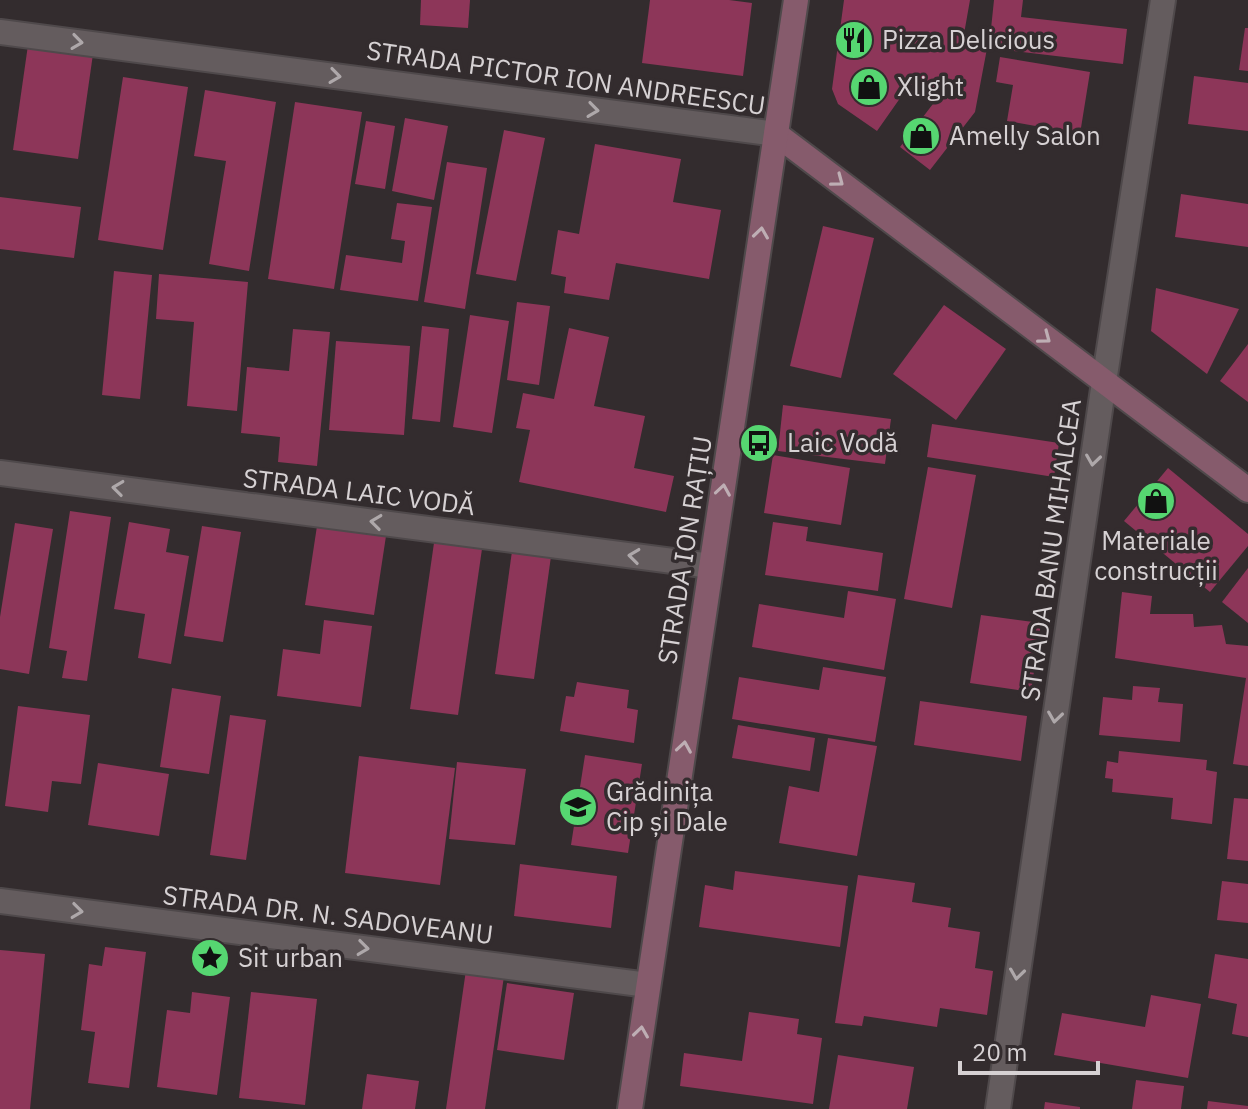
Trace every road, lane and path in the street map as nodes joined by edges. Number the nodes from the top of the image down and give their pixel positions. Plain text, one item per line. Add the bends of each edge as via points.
1 (796, 0) edge
2 (1163, 0) edge
3 (0, 32) edge
4 (776, 134) junction
5 (1104, 382) junction
6 (0, 473) edge
7 (1248, 490) edge
8 (711, 566) junction
9 (0, 901) edge
10 (648, 985) junction
11 (630, 1109) edge
12 (998, 1109) edge

1 - 4 street, STRADA ION RAȚIU
2 - 5 street, STRADA BANU MIHALCEA
3 -> 4 street, STRADA PICTOR ION ANDREESCU
4 -> 5 street, STRADA PICTOR ION ANDREESCU
8 -> 4 street, STRADA ION RAȚIU
5 - 7 street, STRADA PICTOR ION ANDREESCU
5 -> 12 street, STRADA BANU MIHALCEA
8 -> 6 street, STRADA LAIC VODĂ
10 -> 8 street, STRADA ION RAȚIU
9 -> 10 street, STRADA DR. N. SADOVEANU
11 -> 10 street, STRADA ION RAȚIU

